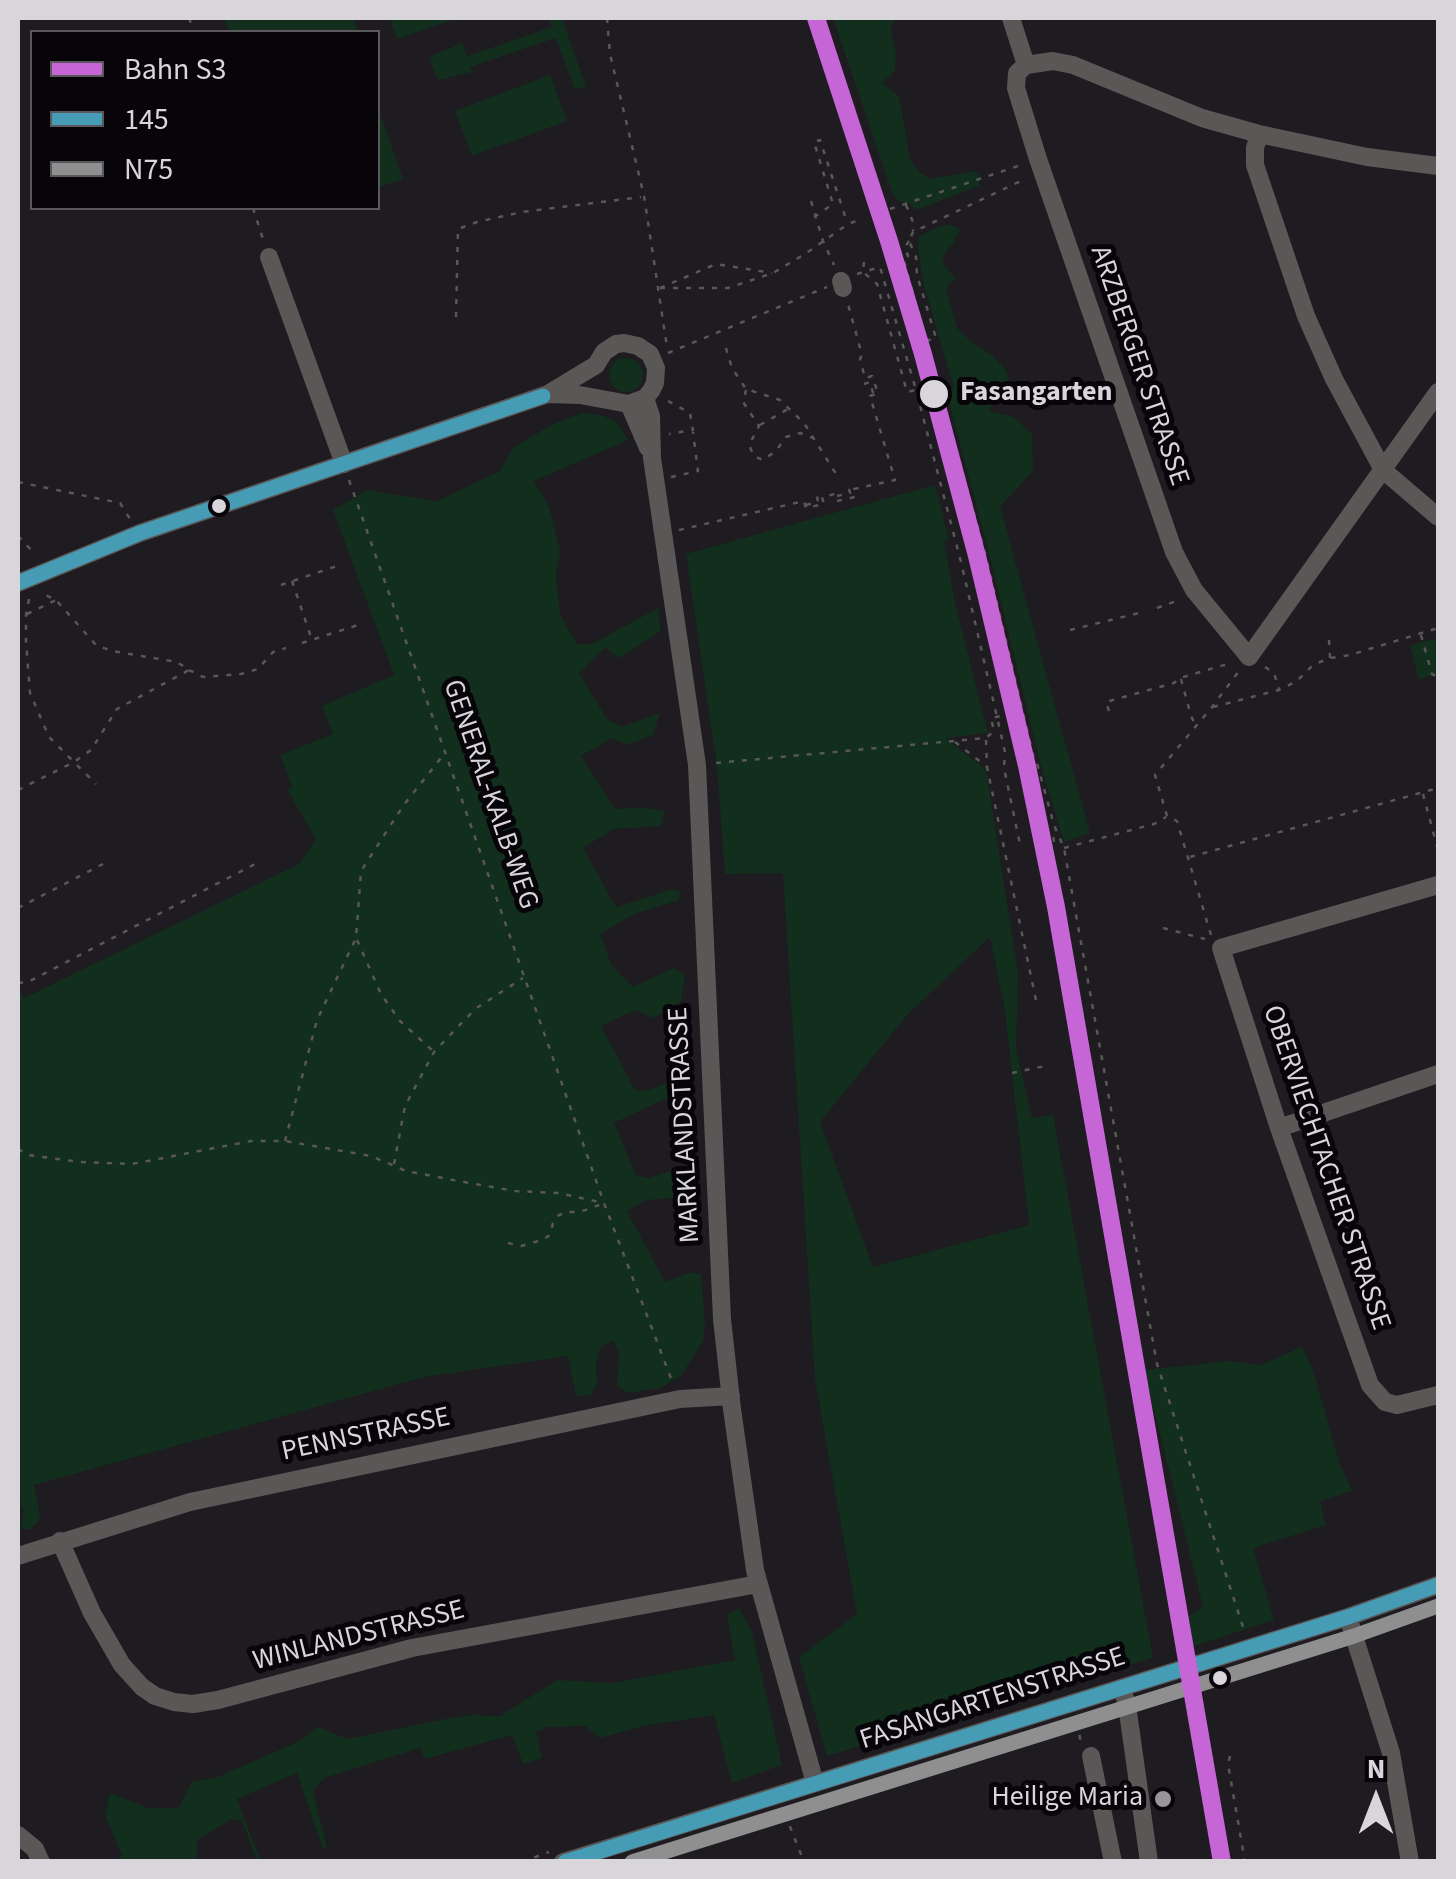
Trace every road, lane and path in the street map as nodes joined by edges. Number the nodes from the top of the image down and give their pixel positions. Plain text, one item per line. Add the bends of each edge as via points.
1 (607, 18) edge
2 (1011, 18) edge
3 (1022, 69) junction
4 (1259, 134) junction
5 (1028, 162) dead end
6 (1438, 166) edge
7 (1024, 180) dead end
8 (978, 194) dead end
9 (644, 196) junction
10 (811, 201) dead end
11 (980, 201) junction
12 (906, 204) junction
13 (253, 210) edge
14 (890, 210) dead end
15 (814, 217) junction
16 (862, 219) dead end
17 (848, 224) junction
18 (913, 232) junction
19 (909, 241) junction
20 (823, 242) junction
21 (270, 257) joint
22 (864, 262) dead end
23 (861, 272) junction
24 (773, 273) junction
25 (842, 284) junction
26 (658, 288) junction
27 (456, 317) dead end
28 (926, 341) junction
29 (726, 348) dead end
30 (661, 357) junction
31 (596, 365) junction
32 (864, 384) dead end
33 (746, 389) junction
34 (917, 389) junction
35 (1438, 392) edge
36 (548, 394) junction
37 (873, 394) junction
38 (608, 399) junction
39 (645, 400) junction
40 (789, 408) junction
41 (759, 426) junction
42 (693, 430) junction
43 (662, 435) dead end
44 (814, 439) junction
45 (344, 464) junction
46 (1383, 470) junction
47 (670, 477) dead end
48 (838, 477) dead end
49 (18, 482) edge
50 (849, 489) dead end
51 (817, 496) dead end
52 (836, 496) junction
53 (806, 505) junction
54 (1438, 517) edge
55 (130, 519) dead end
56 (678, 530) dead end
57 (18, 536) edge
58 (37, 556) dead end
59 (337, 566) dead end
60 (292, 581) junction
61 (24, 585) edge
62 (282, 585) dead end
63 (1197, 594) junction
64 (56, 600) junction
65 (28, 602) dead end
66 (1157, 608) dead end
67 (1143, 612) dead end
68 (26, 614) junction
69 (358, 625) dead end
70 (1438, 628) edge
71 (1070, 630) dead end
72 (1421, 634) junction
73 (312, 640) junction
74 (1329, 640) dead end
75 (26, 641) junction
76 (302, 643) dead end
77 (18, 644) edge
78 (286, 648) dead end
79 (1249, 657) junction
80 (1330, 658) junction
81 (189, 670) junction
82 (1180, 678) junction
83 (1438, 678) edge
84 (1279, 690) junction
85 (1138, 693) junction
86 (1140, 702) dead end
87 (1212, 707) junction
88 (1109, 711) dead end
89 (999, 717) junction
90 (1196, 726) junction
91 (986, 738) junction
92 (954, 740) junction
93 (445, 753) junction
94 (74, 762) junction
95 (698, 765) junction
96 (987, 767) junction
97 (96, 784) dead end
98 (1438, 788) edge
99 (18, 790) edge
100 (1422, 793) junction
101 (1167, 816) junction
102 (1058, 832) junction
103 (1054, 842) dead end
104 (1021, 848) dead end
105 (1064, 848) junction
106 (1438, 850) edge
107 (1189, 858) junction
108 (257, 863) dead end
109 (103, 864) dead end
110 (1438, 885) edge
111 (18, 908) edge
112 (1163, 928) dead end
113 (356, 938) junction
114 (524, 978) junction
115 (18, 983) edge
116 (1037, 1006) dead end
117 (434, 1052) junction
118 (1050, 1065) dead end
119 (1012, 1074) dead end
120 (1438, 1074) edge
121 (1279, 1128) junction
122 (284, 1141) junction
123 (18, 1149) edge
124 (394, 1164) junction
125 (604, 1204) junction
126 (508, 1243) dead end
127 (1438, 1395) edge
128 (730, 1396) junction
129 (680, 1400) junction
130 (60, 1541) junction
131 (18, 1556) edge
132 (758, 1584) junction
133 (1438, 1585) edge
134 (1348, 1617) junction
135 (1246, 1636) dead end
136 (1122, 1688) junction
137 (1077, 1720) dead end
138 (1091, 1756) joint
139 (1230, 1756) dead end
140 (816, 1783) junction
141 (784, 1812) dead end
142 (18, 1834) edge
143 (42, 1862) edge
144 (563, 1862) edge
145 (804, 1862) edge
146 (1114, 1862) edge
147 (1149, 1862) edge
148 (1246, 1862) edge
149 (1410, 1862) edge

1 - 9 path
2 - 3 street, ARZBERGER STRASSE
3 - 4 street via 1053,61 1073,66
3 - 63 street, ARZBERGER STRASSE via 1016,88 1068,250 1174,552
4 - 6 street
4 - 46 street via 1255,165 1306,316
5 - 12 path
7 - 11 path
8 - 11 path
9 - 26 path
9 - 27 path via 522,212 458,229
10 - 15 path
11 - 18 path
12 - 14 path
12 - 18 path
13 - 21 path
15 - 17 path via 834,204 814,142 820,140
15 - 20 path
16 - 17 path
17 - 20 path
18 - 19 path
19 - 28 path via 904,261
19 - 28 path via 936,338
20 - 24 path
20 - 25 path
21 - 45 street
22 - 23 path
23 - 34 path via 877,284 907,392
23 - 34 path via 881,266
24 - 26 path via 728,288
24 - 26 path via 716,264
25 - 30 path
25 - 37 path via 865,378 872,376 878,393
26 - 30 path
28 - 102 path
29 - 33 path
30 - 31 street via 624,343
30 - 39 street
31 - 36 street
31 - 38 street via 596,382
32 - 37 path via 870,382
33 - 40 path
33 - 41 path via 743,402
34 - 89 path
35 - 46 street
36 - 38 street
36 - 45 street
37 - 52 path via 895,480 854,489 856,497
38 - 39 street
39 - 42 path via 690,413
39 - 95 street, MARKLANDSTRASSE
40 - 41 path
40 - 44 path
41 - 44 path via 748,445 763,460 786,437
42 - 43 path
42 - 47 path via 698,471
44 - 48 path
45 - 61 street via 140,533
45 - 93 path, GENERAL-KALB-WEG
46 - 54 street
46 - 79 street
49 - 55 path via 120,503
50 - 52 path
51 - 53 path via 818,502
52 - 53 path
53 - 56 path
57 - 58 path
59 - 60 path
60 - 62 path
60 - 73 path
61 - 64 path
63 - 66 path
63 - 79 street, ARZBERGER STRASSE
64 - 68 path
64 - 81 path via 96,645
65 - 68 path
67 - 71 path
68 - 75 path
69 - 73 path
70 - 72 path
72 - 80 path
72 - 83 path
73 - 76 path
74 - 80 path
75 - 77 path
75 - 94 path via 30,693 50,737
78 - 81 path via 242,674 203,677
79 - 82 path
79 - 84 path via 1274,673
79 - 87 path
80 - 84 path
81 - 94 path via 117,709 91,750
82 - 85 path
82 - 90 path
84 - 87 path
85 - 86 path
85 - 88 path via 1106,702
87 - 90 path
89 - 91 path via 991,718 994,732
89 - 104 path
90 - 101 path via 1155,775
91 - 92 path
91 - 96 path
92 - 95 path
92 - 96 path
93 - 113 path via 361,871
93 - 114 path, GENERAL-KALB-WEG
94 - 97 path
94 - 99 path
95 - 128 street, MARKLANDSTRASSE
96 - 116 path
98 - 100 path
100 - 106 path
100 - 107 path
101 - 105 path
101 - 107 path via 1177,821
102 - 103 path
102 - 105 path
105 - 135 path via 1156,1364
107 - 112 path via 1215,940
108 - 115 path
109 - 111 path
110 - 121 street, OBERVIECHTACHER STRASSE via 1221,948
113 - 117 path via 380,994
113 - 122 path via 317,1020
114 - 117 path via 475,1009
114 - 125 path, GENERAL-KALB-WEG
117 - 124 path via 405,1106
118 - 119 path
120 - 121 street
121 - 127 street, OBERVIECHTACHER STRASSE via 1370,1385 1397,1405
122 - 123 path via 132,1164
122 - 124 path
124 - 125 path
125 - 126 path via 560,1215 542,1240
125 - 129 path, GENERAL-KALB-WEG
128 - 129 street, PENNSTRASSE
128 - 132 street, MARKLANDSTRASSE
129 - 130 street, PENNSTRASSE via 190,1502
130 - 131 street, PENNSTRASSE
130 - 132 street, WINLANDSTRASSE via 122,1664 154,1696 193,1704 412,1648
132 - 140 street, MARKLANDSTRASSE
133 - 134 street, FASANGARTENSTRASSE
134 - 136 street, FASANGARTENSTRASSE
134 - 149 street via 1391,1753
136 - 140 street, FASANGARTENSTRASSE
136 - 147 street
137 - 138 path
138 - 146 street
139 - 148 path
140 - 144 street, FASANGARTENSTRASSE
141 - 145 path
142 - 143 street

